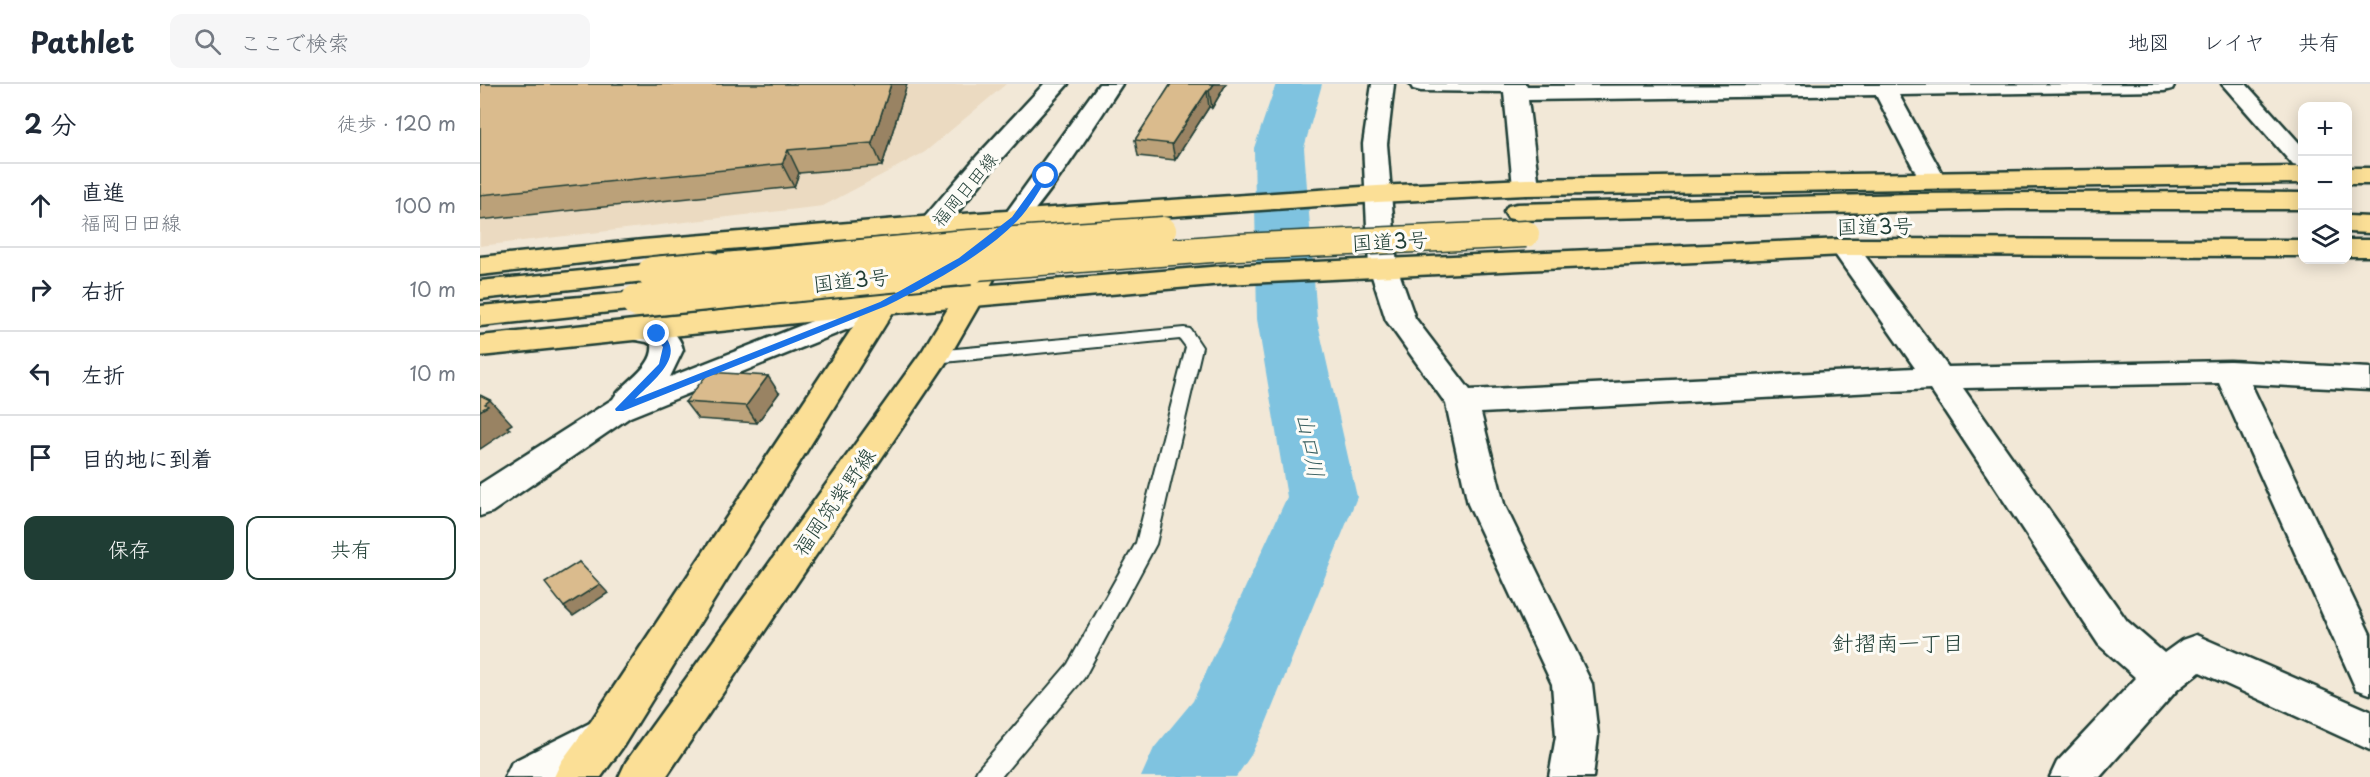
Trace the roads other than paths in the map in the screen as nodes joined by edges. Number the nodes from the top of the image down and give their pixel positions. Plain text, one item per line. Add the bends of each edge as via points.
1 (1058, 84) edge
2 (1111, 84) edge
3 (1383, 84) edge
4 (1421, 84) edge
5 (2163, 84) edge
6 (2233, 84) edge
7 (1883, 86) edge
8 (1516, 88) edge
9 (2298, 156) edge
10 (2298, 175) edge
11 (2352, 176) edge
12 (2370, 176) edge
13 (1932, 179) junction
14 (1526, 187) junction
15 (1369, 194) junction
16 (2298, 201) edge
17 (2352, 202) edge
18 (2370, 202) edge
19 (1015, 219) junction
20 (1521, 223) junction
21 (934, 224) junction
22 (2298, 224) edge
23 (2352, 224) edge
24 (2370, 225) edge
25 (1844, 247) junction
26 (2298, 248) edge
27 (2352, 248) edge
28 (2370, 248) edge
29 (480, 266) edge
30 (1372, 267) junction
31 (480, 291) edge
32 (971, 296) junction
33 (883, 304) junction
34 (634, 315) junction
35 (480, 316) edge
36 (480, 346) edge
37 (934, 357) junction
38 (2230, 372) junction
39 (1939, 378) junction
40 (2370, 379) edge
41 (1462, 402) junction
42 (619, 409) junction
43 (480, 502) edge
44 (2370, 676) edge
45 (2163, 677) junction
46 (2370, 731) edge
47 (607, 734) junction
48 (527, 777) edge
49 (576, 777) edge
50 (641, 777) edge
51 (986, 777) edge
52 (1571, 777) edge
53 (2072, 777) edge

1 - 21 street, 福岡日田線
2 - 19 street
3 - 15 street
4 - 8 street
5 - 7 street
6 - 9 street
7 - 8 street
7 - 13 street
8 - 14 street
10 - 13 main road
11 - 12 main road
13 - 14 main road
14 - 15 main road
15 - 19 main road
15 - 30 street
16 - 20 main road, 国道3号 via 1786,204
17 - 18 main road
19 - 21 main road
19 - 32 main road, 福岡筑紫野線
19 - 33 street via 962,260
20 - 22 main road, 国道3号
20 - 31 main road, 国道3号, bridge via 1236,225 955,244
20 - 34 main road, 国道3号, bridge via 939,270
21 - 29 main road
21 - 33 street, 福岡日田線
23 - 24 main road
25 - 26 main road
25 - 30 main road
25 - 39 street
27 - 28 main road
30 - 32 main road
30 - 41 street via 1401,320
32 - 33 main road
32 - 37 main road, 福岡筑紫野線
33 - 34 main road
33 - 42 street
33 - 47 main road
34 - 35 main road, 国道3号
34 - 36 main road
34 - 42 street via 666,343 666,354 654,376
37 - 50 main road, 福岡筑紫野線
37 - 51 lane via 1184,333 1194,346 1146,544 1076,671
38 - 39 street
38 - 40 street
38 - 44 street
39 - 41 street
39 - 45 street via 2113,633
41 - 52 street via 1486,504 1572,684 1577,736
42 - 43 street
45 - 46 street via 2196,652
45 - 53 street
47 - 48 street
47 - 49 main road

